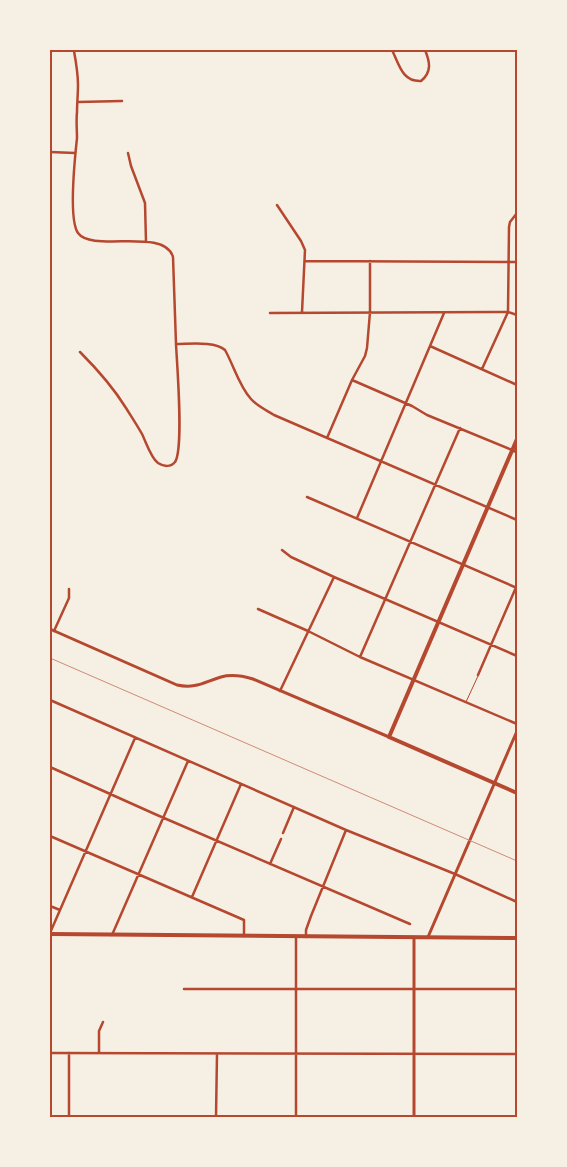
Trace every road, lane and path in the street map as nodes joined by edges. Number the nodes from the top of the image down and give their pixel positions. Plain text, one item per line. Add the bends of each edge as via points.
1 (392, 50) edge
2 (425, 50) edge
3 (74, 51) edge
4 (122, 101) dead end
5 (78, 102) junction
6 (50, 152) edge
7 (75, 153) junction
8 (128, 153) dead end
9 (277, 205) dead end
10 (517, 213) edge
11 (146, 242) junction
12 (305, 261) junction
13 (370, 261) junction
14 (508, 262) junction
15 (517, 262) edge
16 (270, 312) dead end
17 (302, 312) junction
18 (370, 312) junction
19 (508, 312) junction
20 (444, 313) junction
21 (517, 315) edge
22 (176, 344) junction
23 (430, 346) junction
24 (80, 352) dead end
25 (482, 369) junction
26 (352, 380) junction
27 (517, 385) edge
28 (406, 404) junction
29 (460, 428) junction
30 (327, 438) junction
31 (517, 439) edge
32 (515, 451) edge
33 (382, 461) junction
34 (435, 485) junction
35 (307, 497) dead end
36 (488, 507) junction
37 (357, 519) junction
38 (517, 520) edge
39 (410, 542) junction
40 (282, 550) dead end
41 (462, 565) junction
42 (334, 577) junction
43 (517, 587) edge
44 (69, 589) dead end
45 (385, 599) junction
46 (258, 609) dead end
47 (437, 622) junction
48 (52, 630) edge
49 (308, 631) junction
50 (491, 645) junction
51 (517, 656) edge
52 (360, 657) junction
53 (478, 675) joint
54 (413, 680) junction
55 (280, 691) junction
56 (50, 700) edge
57 (466, 702) junction
58 (517, 724) edge
59 (517, 731) edge
60 (388, 736) junction
61 (135, 738) junction
62 (188, 761) junction
63 (50, 767) edge
64 (494, 783) junction
65 (242, 784) junction
66 (517, 793) edge
67 (111, 794) junction
68 (294, 806) junction
69 (164, 818) junction
70 (346, 830) junction
71 (283, 833) dead end
72 (50, 836) edge
73 (280, 839) dead end
74 (216, 840) junction
75 (86, 851) junction
76 (270, 864) junction
77 (139, 874) junction
78 (455, 874) junction
79 (323, 887) junction
80 (192, 897) junction
81 (517, 902) edge
82 (50, 906) edge
83 (60, 910) junction
84 (410, 924) dead end
85 (50, 933) edge
86 (112, 935) junction
87 (244, 936) junction
88 (296, 937) junction
89 (306, 937) junction
90 (414, 937) junction
91 (428, 937) junction
92 (517, 938) edge
93 (184, 989) dead end
94 (296, 989) junction
95 (517, 989) edge
96 (414, 990) junction
97 (103, 1022) dead end
98 (50, 1053) edge
99 (69, 1053) junction
100 (99, 1053) junction
101 (217, 1054) junction
102 (296, 1054) junction
103 (414, 1054) junction
104 (517, 1054) edge
105 (69, 1117) edge
106 (216, 1117) edge
107 (296, 1117) edge
108 (414, 1117) edge

1 - 2 street via 404,74 415,82 421,81 430,68
3 - 5 street
4 - 5 street
5 - 7 street
6 - 7 street
7 - 11 street via 74,221 78,234 91,241
8 - 11 street via 145,203
9 - 12 street via 304,245
10 - 14 street via 509,227
11 - 22 street via 159,244 172,252
12 - 13 street
12 - 17 street
13 - 14 street
13 - 18 street
14 - 15 street
14 - 19 street
16 - 17 street
17 - 18 street
18 - 20 street
18 - 26 street via 368,348
19 - 20 street
19 - 21 street
19 - 25 street
20 - 23 street
22 - 24 street via 180,441 175,463 167,466 156,461 125,406
22 - 30 street via 222,347 246,393 256,403 274,415
23 - 25 street
23 - 28 street
25 - 27 street
26 - 28 street
26 - 30 street
28 - 29 street
28 - 33 street
29 - 32 street
29 - 34 street
30 - 33 street
31 - 32 main road
32 - 36 main road
33 - 34 street
33 - 37 street
34 - 36 street
34 - 39 street
35 - 37 street
36 - 38 street
36 - 41 main road
37 - 39 street
39 - 41 street
39 - 45 street
40 - 42 street
41 - 43 street
41 - 47 main road
42 - 45 street
42 - 49 street
43 - 50 street
44 - 48 street via 69,598
45 - 47 street
45 - 52 street
46 - 49 street
47 - 50 street
47 - 54 main road
48 - 55 street via 184,686 240,676
49 - 52 street
49 - 55 street
50 - 51 street
50 - 53 street
52 - 54 street
53 - 57 lane
54 - 57 street
54 - 60 main road
55 - 60 street
56 - 61 street
57 - 58 street
59 - 64 street
60 - 64 main road
61 - 62 street
61 - 67 street
62 - 65 street
62 - 69 street
63 - 67 street
64 - 66 main road
64 - 78 street
65 - 68 street
65 - 74 street
67 - 69 street
67 - 75 street
68 - 70 street
68 - 71 street
69 - 74 street
69 - 77 street
70 - 78 street
70 - 79 street
72 - 75 street
73 - 76 street
74 - 76 street
74 - 80 street
75 - 77 street
75 - 83 street
76 - 79 street
77 - 80 street
77 - 86 street
78 - 81 street
78 - 91 street
79 - 84 street
79 - 89 street
80 - 87 street via 244,920
82 - 83 street
83 - 85 street
85 - 86 main road
86 - 87 main road
87 - 88 main road
88 - 89 main road
88 - 94 street
89 - 90 main road
90 - 91 main road
90 - 96 street
91 - 92 main road
93 - 94 street
94 - 96 street
94 - 102 street
95 - 96 street
96 - 103 street
97 - 100 street via 98,1031
98 - 99 street
99 - 100 street
99 - 105 street
100 - 101 street
101 - 102 street
101 - 106 street
102 - 103 street
102 - 107 street
103 - 104 street
103 - 108 street

